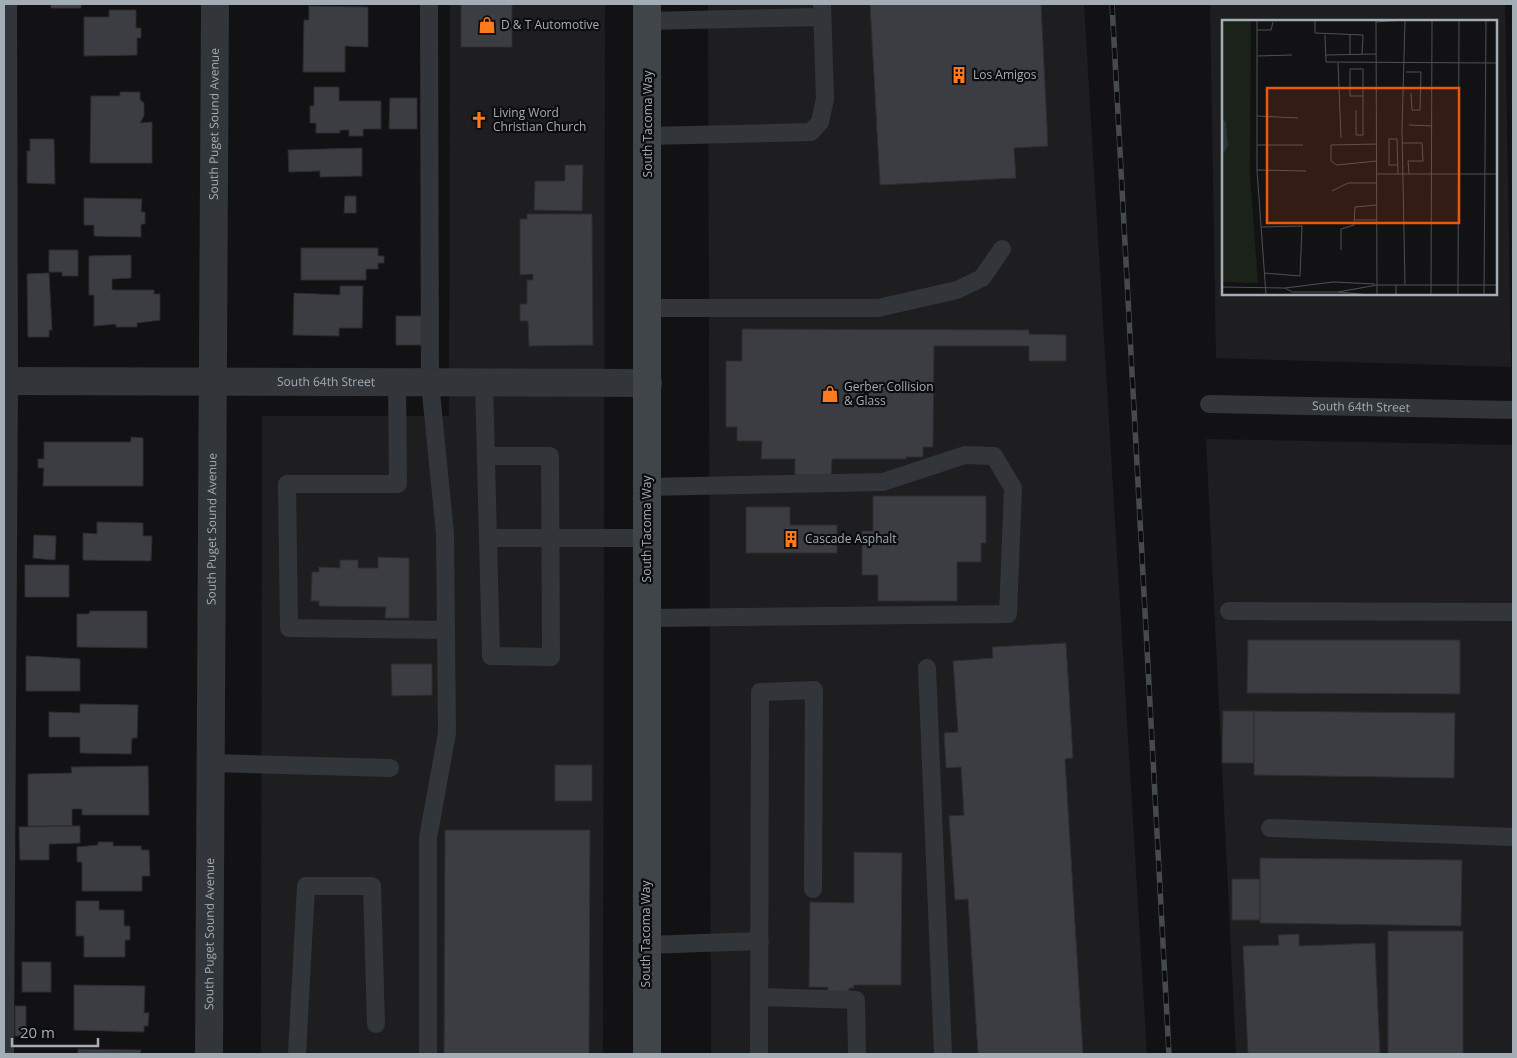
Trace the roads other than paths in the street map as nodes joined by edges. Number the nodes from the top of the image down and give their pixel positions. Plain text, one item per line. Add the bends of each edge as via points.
1 (8, 4) edge
2 (215, 4) edge
3 (429, 4) edge
4 (822, 10) edge
5 (647, 12) edge
6 (648, 136) junction
7 (1002, 249) dead end
8 (648, 308) junction
9 (7, 381) edge
10 (214, 381) junction
11 (397, 382) junction
12 (430, 383) junction
13 (484, 383) junction
14 (648, 383) junction
15 (1210, 404) dead end
16 (1513, 410) edge
17 (486, 456) junction
18 (648, 487) junction
19 (488, 538) junction
20 (550, 538) junction
21 (647, 538) junction
22 (1229, 611) dead end
23 (1513, 612) edge
24 (647, 618) junction
25 (446, 630) junction
26 (927, 668) dead end
27 (211, 763) junction
28 (390, 768) dead end
29 (1270, 828) dead end
30 (1513, 837) edge
31 (813, 888) dead end
32 (760, 941) junction
33 (646, 945) junction
34 (760, 997) junction
35 (376, 1024) dead end
36 (5, 1054) edge
37 (209, 1054) edge
38 (297, 1054) edge
39 (428, 1054) edge
40 (648, 1054) edge
41 (759, 1054) edge
42 (856, 1054) edge
43 (943, 1054) edge

1 - 9 lane
2 - 10 street, South Puget Sound Avenue
3 - 12 lane
4 - 5 lane
4 - 6 lane via 825,99 820,122 811,132
5 - 6 main road, South Tacoma Way
6 - 8 main road, South Tacoma Way
7 - 8 lane via 982,278 957,290 878,308
8 - 14 main road, South Tacoma Way
9 - 10 street, South 64th Street
9 - 36 lane
10 - 11 street, South 64th Street
10 - 27 street, South Puget Sound Avenue
11 - 12 street, South 64th Street
11 - 25 lane via 398,484 287,484 289,628
12 - 13 street, South 64th Street
12 - 25 lane via 445,533
13 - 14 street, South 64th Street
13 - 17 lane
14 - 18 main road, South Tacoma Way
15 - 16 lane, South 64th Street
17 - 19 lane
17 - 20 lane via 550,456
18 - 21 main road, South Tacoma Way
18 - 24 lane via 883,482 965,455 994,456 1013,488 1008,614
19 - 20 lane
19 - 20 lane via 491,656 551,657
20 - 21 lane
21 - 24 main road, South Tacoma Way
22 - 23 lane
24 - 33 main road, South Tacoma Way
25 - 39 lane via 447,733 428,838
26 - 43 lane
27 - 28 lane
27 - 37 street, South Puget Sound Avenue
29 - 30 lane
31 - 32 lane via 814,690 760,692
32 - 33 lane
32 - 34 lane
33 - 40 main road, South Tacoma Way
34 - 41 lane
34 - 42 lane via 856,1000
35 - 38 lane via 372,886 306,886

